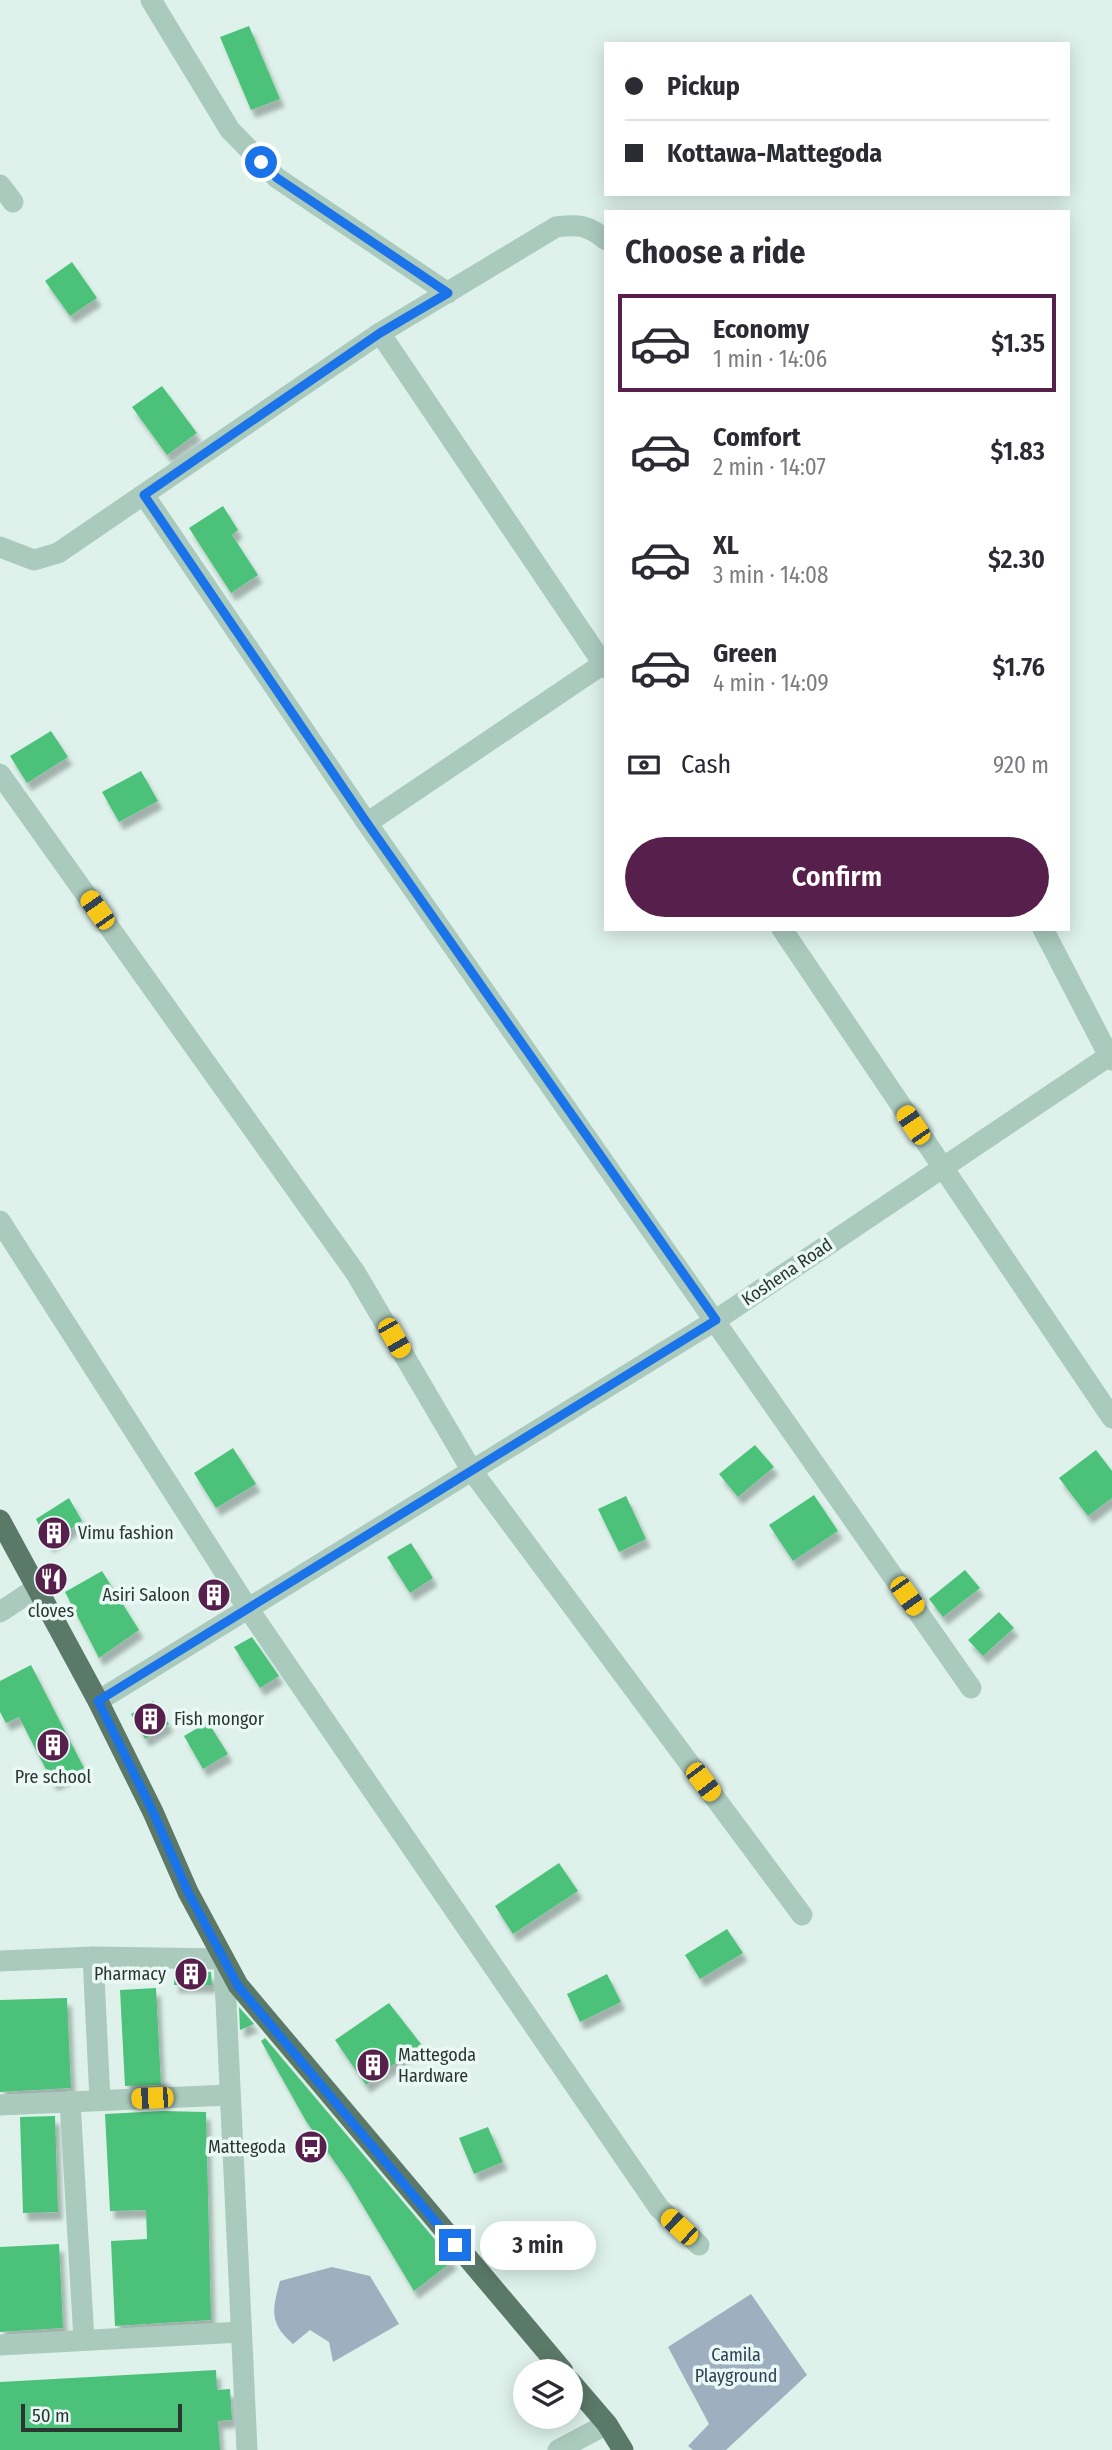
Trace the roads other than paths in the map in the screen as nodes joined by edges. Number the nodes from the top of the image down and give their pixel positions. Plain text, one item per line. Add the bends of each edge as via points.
1 (151, 0) edge
2 (604, 238) edge
3 (448, 293) junction
4 (380, 333) junction
5 (144, 495) junction
6 (0, 547) edge
7 (604, 666) edge
8 (0, 774) edge
9 (367, 823) junction
10 (783, 931) edge
11 (1044, 931) edge
12 (1110, 1058) edge
13 (942, 1168) junction
14 (0, 1221) edge
15 (716, 1320) junction
16 (1112, 1418) edge
17 (472, 1471) junction
18 (0, 1520) edge
19 (35, 1589) junction
20 (247, 1607) junction
21 (0, 1612) edge
22 (971, 1688) dead end
23 (98, 1701) junction
24 (803, 1915) dead end
25 (93, 1957) junction
26 (224, 1959) junction
27 (0, 1961) edge
28 (229, 2095) junction
29 (100, 2100) junction
30 (70, 2101) junction
31 (0, 2105) edge
32 (699, 2245) dead end
33 (241, 2332) junction
34 (85, 2340) junction
35 (0, 2345) edge
36 (552, 2359) edge
37 (583, 2396) edge
38 (607, 2424) junction
39 (247, 2450) edge
40 (558, 2450) edge
41 (623, 2450) edge

1 - 3 street via 230,130 277,178
2 - 3 street via 579,223 556,227
3 - 4 street
4 - 5 street
4 - 7 street
5 - 6 street via 58,553 34,560
5 - 9 street
7 - 9 street
8 - 17 street via 355,1272
9 - 15 street
10 - 13 street
11 - 12 street
12 - 13 street, Koshena Road
13 - 15 street, Koshena Road
13 - 16 street
14 - 20 street
15 - 17 street, Koshena Road
15 - 22 street
17 - 20 street, Koshena Road
17 - 24 street
18 - 19 main road
19 - 21 street
19 - 23 main road
20 - 23 street, Koshena Road
20 - 32 street via 659,2208
23 - 26 main road
25 - 26 street
25 - 27 street
25 - 29 street
26 - 28 street
26 - 36 main road via 238,1986
28 - 29 street
28 - 33 street
29 - 30 street
30 - 31 street
30 - 34 street
33 - 34 street
33 - 39 street
34 - 35 street
37 - 38 main road
38 - 40 street
38 - 41 main road

